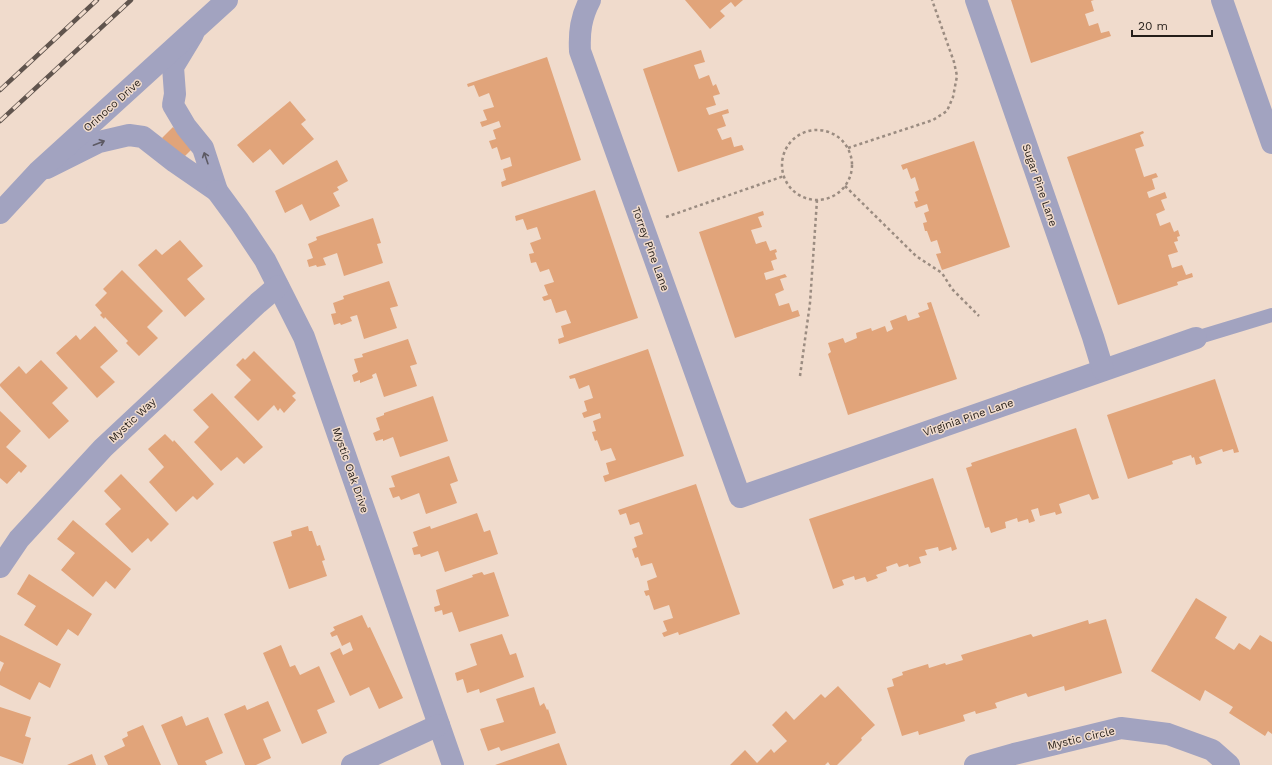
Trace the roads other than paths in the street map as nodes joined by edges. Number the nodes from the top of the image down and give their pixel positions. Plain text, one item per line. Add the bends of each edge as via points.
1 (227, 0) edge
2 (590, 0) edge
3 (976, 0) edge
4 (1222, 0) edge
5 (196, 28) junction
6 (1272, 143) edge
7 (38, 172) junction
8 (218, 191) junction
9 (0, 213) edge
10 (278, 286) junction
11 (1272, 315) edge
12 (1196, 338) joint
13 (1103, 370) junction
14 (740, 497) joint
15 (0, 567) edge
16 (439, 725) junction
17 (352, 765) edge
18 (453, 765) edge
19 (975, 765) edge
20 (1228, 765) edge

1 - 5 street, Orinoco Drive
2 - 14 street, Torrey Pine Lane via 585,8 579,31 580,51
3 - 13 street, Sugar Pine Lane
4 - 6 street
5 - 7 street, Orinoco Drive
8 -> 5 street, Mystic Oak Drive via 203,148 173,105 173,67
7 -> 8 street, Mystic Oak Drive via 99,142 130,135 143,136 175,162
7 - 9 street, Orinoco Drive
8 - 10 street, Mystic Oak Drive via 265,260
10 - 15 street, Mystic Way via 103,448 18,539
10 - 16 street, Mystic Oak Drive via 304,337
11 - 12 lane
12 - 13 street, Virginia Pine Lane
13 - 14 street, Virginia Pine Lane
16 - 17 street
16 - 18 street, Mystic Oak Drive
19 - 20 street, Mystic Circle via 1121,728 1168,734 1212,750

